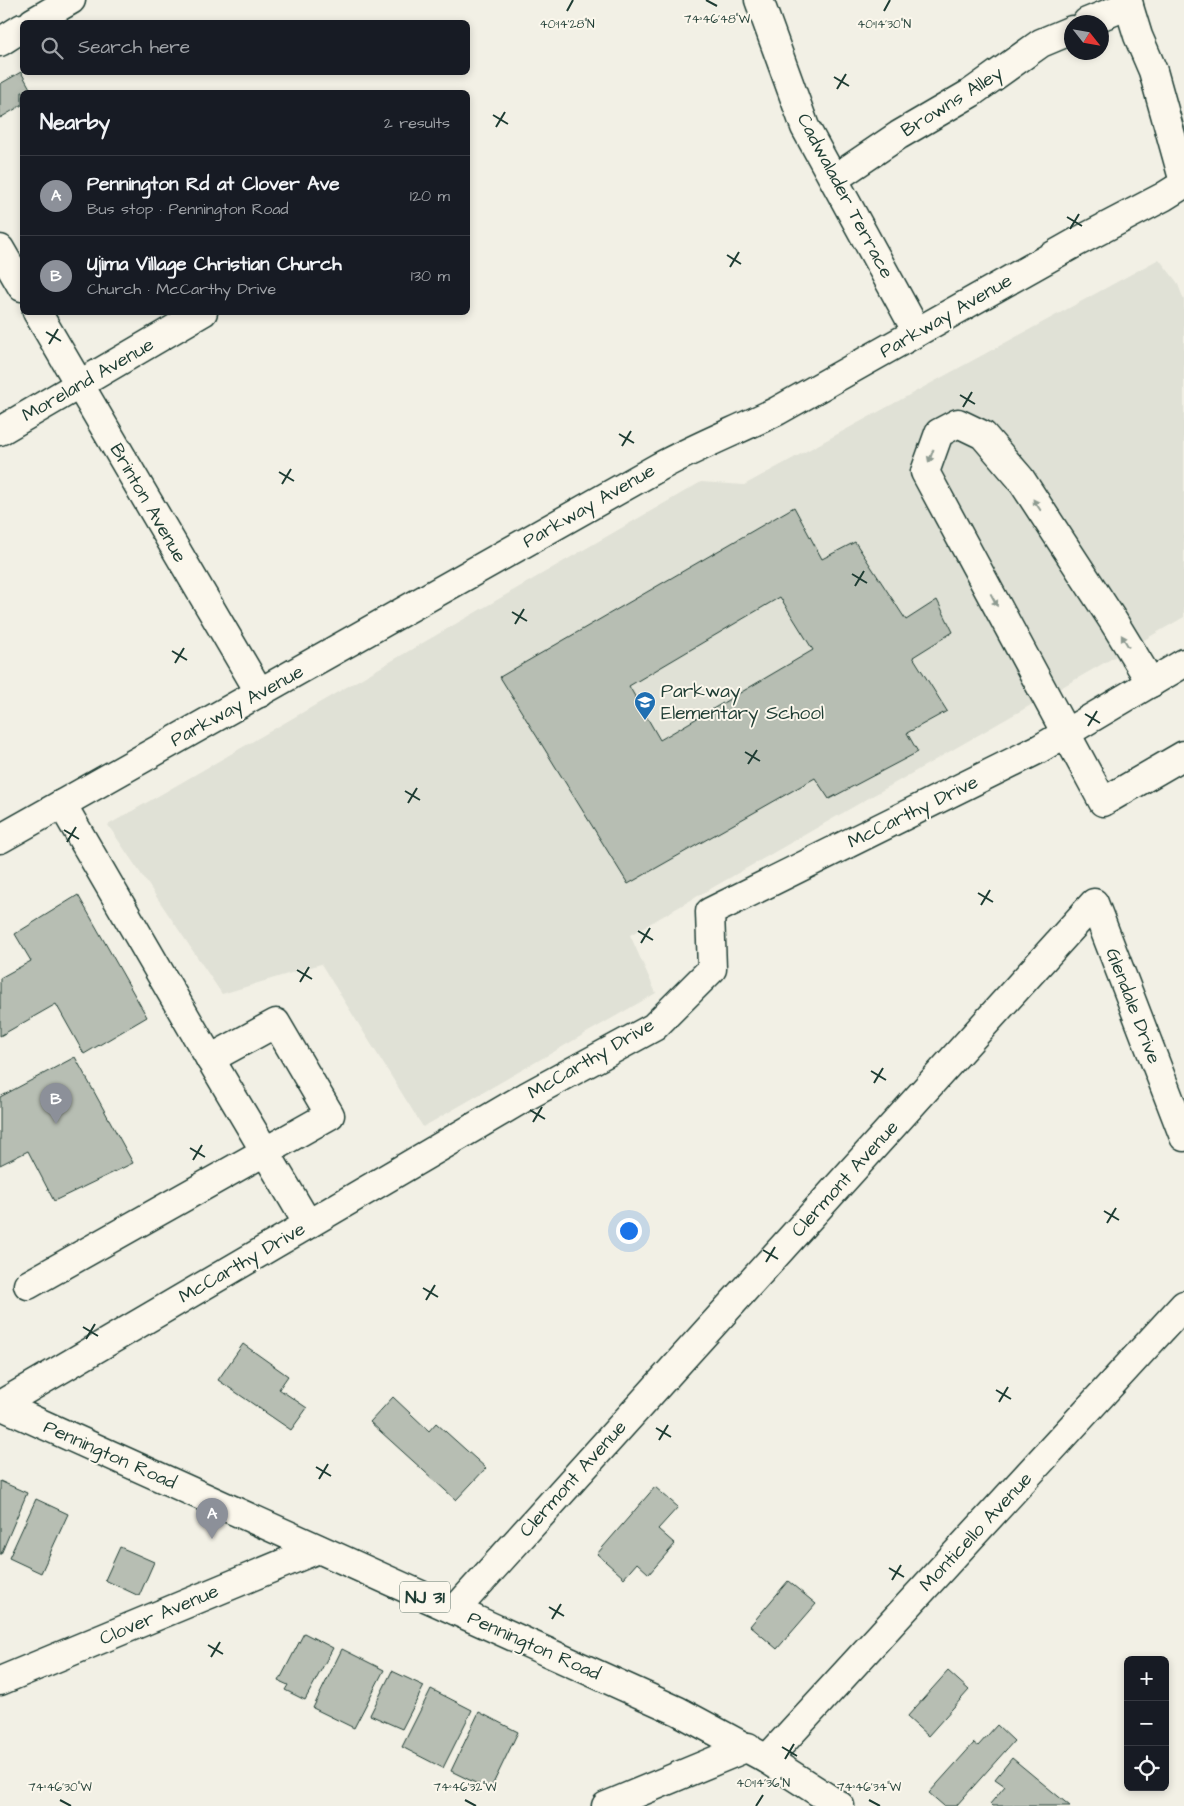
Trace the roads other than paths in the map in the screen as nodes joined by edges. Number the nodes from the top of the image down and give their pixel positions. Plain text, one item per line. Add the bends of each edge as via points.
1 (71, 0) edge
2 (759, 0) edge
3 (1128, 3) edge
4 (1102, 15) edge
5 (36, 20) edge
6 (20, 29) edge
7 (1064, 33) edge
8 (0, 42) edge
9 (1153, 71) junction
10 (1184, 99) edge
11 (834, 179) junction
12 (1184, 183) edge
13 (0, 248) edge
14 (20, 283) edge
15 (39, 315) edge
16 (198, 315) edge
17 (917, 332) junction
18 (79, 385) junction
19 (0, 431) edge
20 (1184, 663) edge
21 (1151, 683) junction
22 (260, 693) junction
23 (1066, 733) junction
24 (1184, 755) edge
25 (62, 804) junction
26 (0, 839) edge
27 (1094, 903) joint
28 (210, 1059) junction
29 (1184, 1137) edge
30 (265, 1152) junction
31 (308, 1224) junction
32 (28, 1285) dead end
33 (1184, 1305) edge
34 (0, 1405) edge
35 (318, 1548) junction
36 (455, 1610) junction
37 (0, 1681) edge
38 (758, 1753) junction
39 (606, 1806) edge
40 (840, 1806) edge

1 - 5 street
2 - 11 street, Cadwalader Terrace via 805,126
3 - 4 street
3 - 9 street
6 - 8 street
7 - 11 street, Browns Alley via 1041,43 971,93 899,135
9 - 10 street via 1172,92
9 - 12 street
11 - 17 street, Cadwalader Terrace
12 - 17 street, Parkway Avenue
13 - 14 street
15 - 18 street, Brinton Avenue
16 - 18 street, Moreland Avenue
17 - 22 street, Parkway Avenue via 777,411 659,466
18 - 19 street, Moreland Avenue
18 - 22 street, Brinton Avenue
20 - 21 street, McCarthy Drive
21 - 23 street, McCarthy Drive
21 -> 23 street via 1020,478 983,435 958,422 939,433 925,472
22 - 25 street, Parkway Avenue
23 - 24 street via 1103,802
23 - 31 street, McCarthy Drive via 710,912 712,969 654,1027 527,1096
25 - 26 street, Parkway Avenue
25 - 28 street
27 - 29 street, Glendale Drive
27 - 36 street, Clermont Avenue
28 - 30 street
28 - 30 street via 276,1023 330,1115
30 - 31 street
30 - 32 street
31 - 34 street, McCarthy Drive
33 - 38 street, Monticello Avenue
34 - 35 street, Pennington Road / NJ 31
35 - 36 street, Pennington Road / NJ 31
35 - 37 street, Clover Avenue
36 - 38 street, Pennington Road / NJ 31 via 678,1711
38 - 39 street
38 - 40 street, Pennington Road / NJ 31

